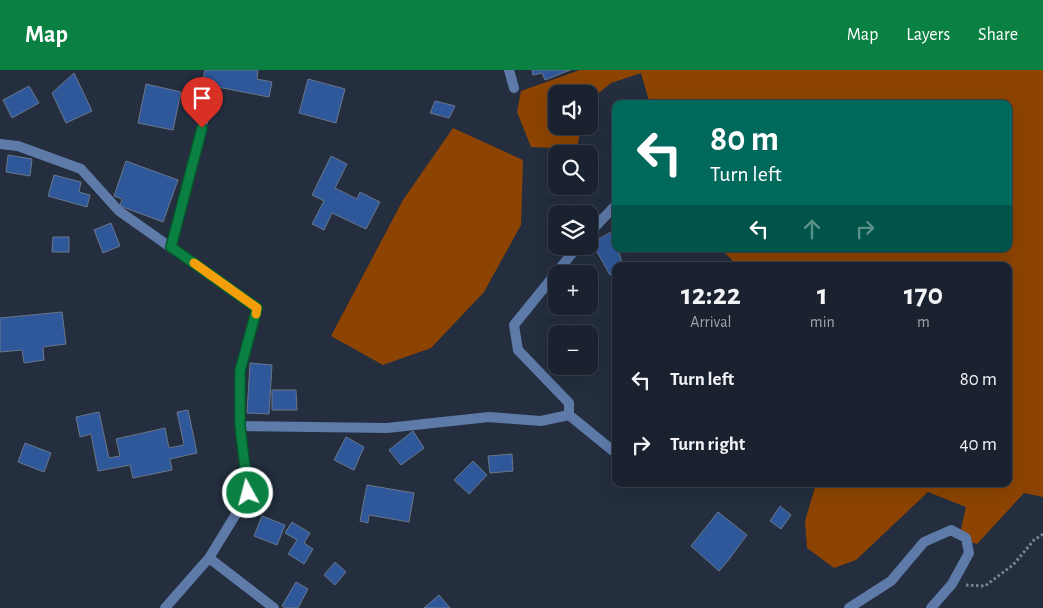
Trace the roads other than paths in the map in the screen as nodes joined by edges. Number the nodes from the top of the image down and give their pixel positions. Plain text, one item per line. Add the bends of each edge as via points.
1 (509, 70) edge
2 (514, 88) dead end
3 (211, 92) dead end
4 (0, 144) edge
5 (612, 209) edge
6 (598, 224) edge
7 (171, 247) junction
8 (571, 255) edge
9 (569, 414) junction
10 (240, 426) junction
11 (612, 450) edge
12 (209, 558) junction
13 (165, 608) edge
14 (274, 608) edge
15 (849, 608) edge
16 (930, 608) edge

1 - 2 street
3 - 7 street
4 - 7 street via 18,146 82,170 119,211
5 - 6 street
7 - 10 street via 257,308 240,371
8 - 9 street via 514,325 518,350 569,403
9 - 10 street via 541,421 489,417 387,428
9 - 11 street
10 - 12 street via 248,493
12 - 13 street
12 - 14 street
15 - 16 street via 891,581 924,542 952,530 966,538 969,553 952,584

